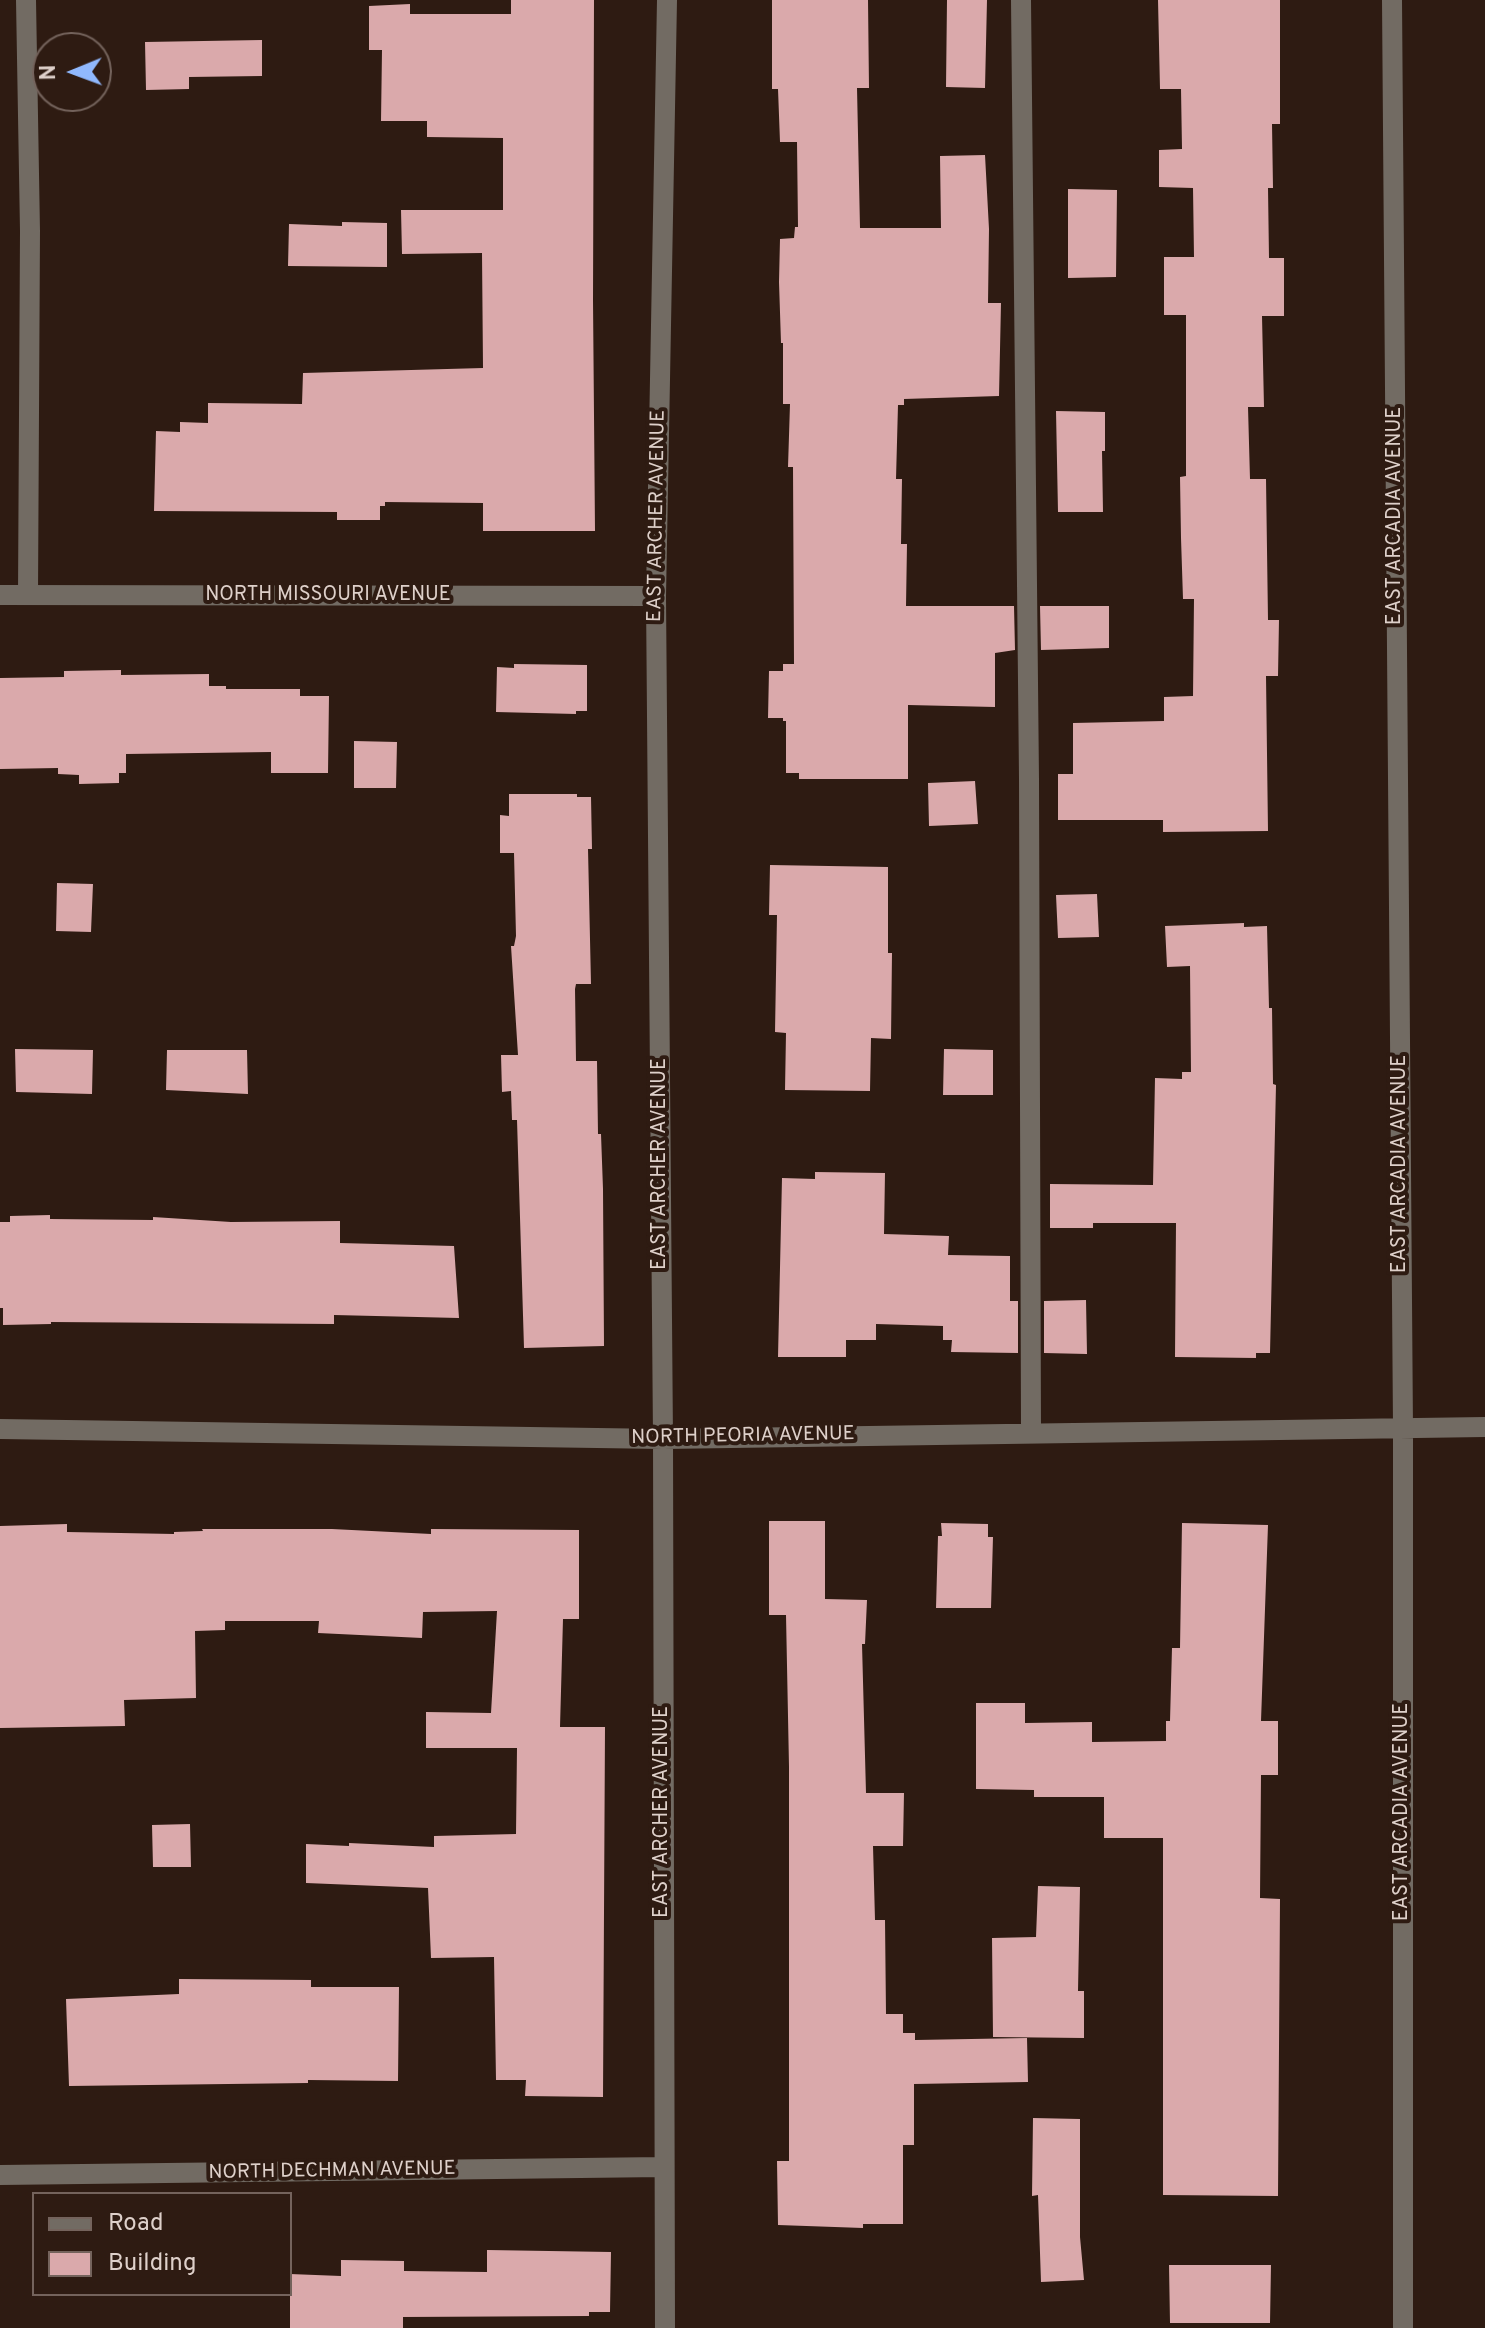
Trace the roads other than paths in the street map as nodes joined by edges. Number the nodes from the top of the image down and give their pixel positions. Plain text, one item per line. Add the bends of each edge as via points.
1 (26, 0) edge
2 (667, 0) edge
3 (1021, 0) edge
4 (1392, 0) edge
5 (0, 595) edge
6 (28, 595) junction
7 (656, 596) junction
8 (1403, 1427) junction
9 (1485, 1427) edge
10 (0, 1429) edge
11 (1031, 1433) junction
12 (663, 1439) junction
13 (663, 2167) junction
14 (0, 2175) edge
15 (665, 2328) edge
16 (1403, 2328) edge

1 - 6 street
2 - 7 street, EAST ARCHER AVENUE
3 - 11 street
4 - 8 street, EAST ARCADIA AVENUE
5 - 6 street, NORTH MISSOURI AVENUE
6 - 7 street, NORTH MISSOURI AVENUE
7 - 12 street, EAST ARCHER AVENUE
8 - 9 street, NORTH PEORIA AVENUE
8 - 11 street, NORTH PEORIA AVENUE
8 - 16 street, EAST ARCADIA AVENUE
10 - 12 street, NORTH PEORIA AVENUE
11 - 12 street, NORTH PEORIA AVENUE
12 - 13 street, EAST ARCHER AVENUE
13 - 14 street, NORTH DECHMAN AVENUE
13 - 15 street, EAST ARCHER AVENUE

